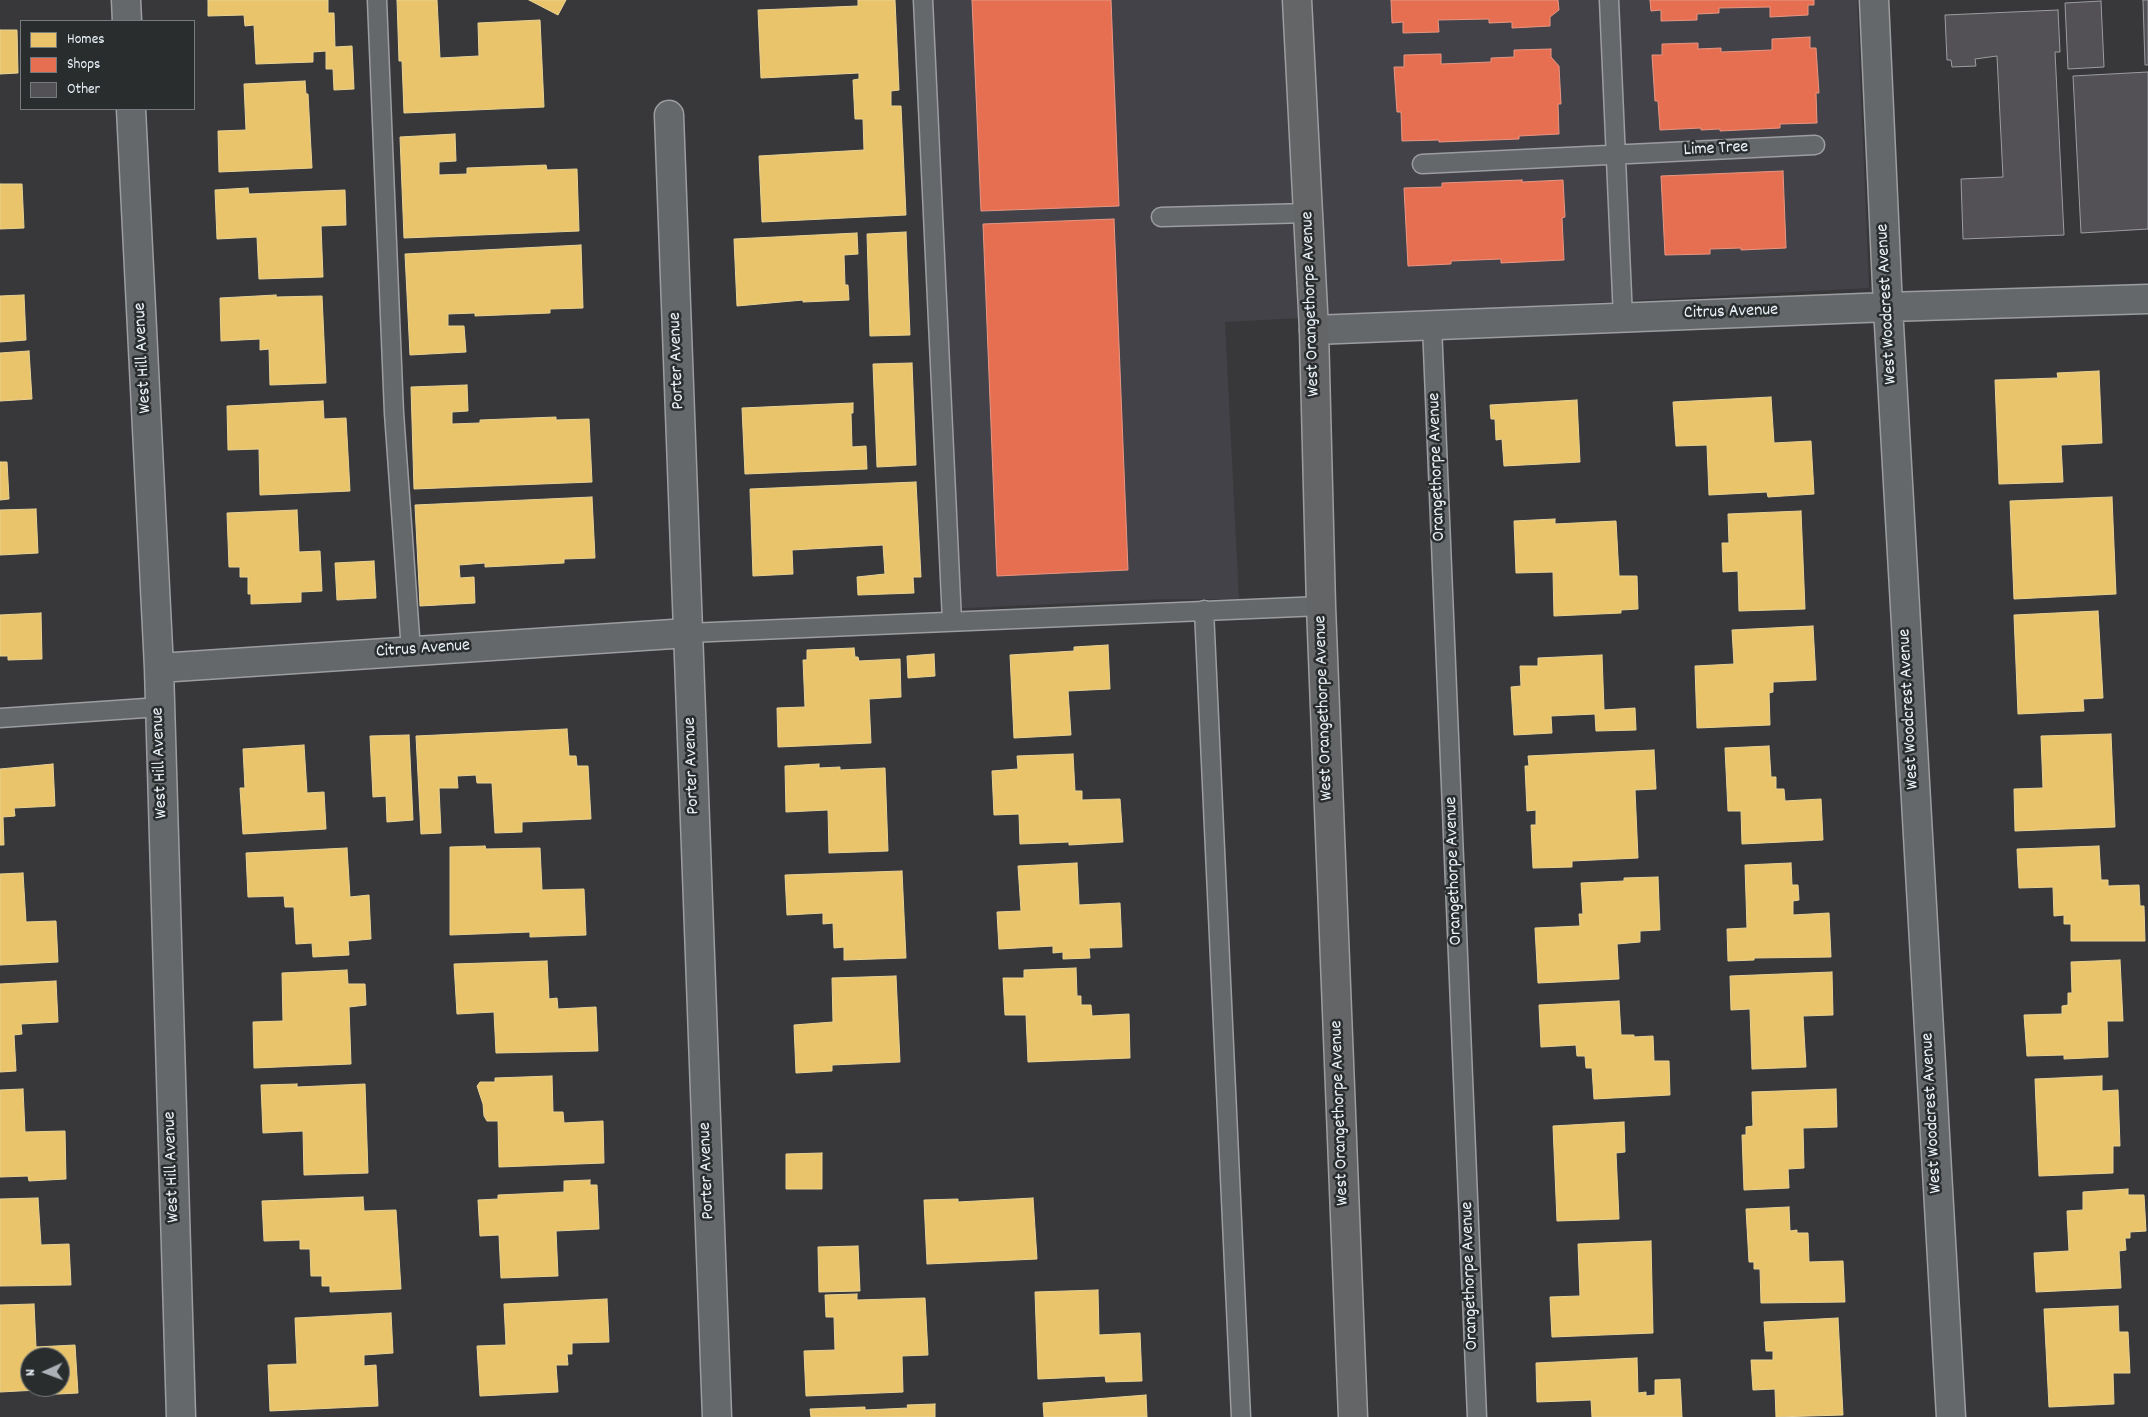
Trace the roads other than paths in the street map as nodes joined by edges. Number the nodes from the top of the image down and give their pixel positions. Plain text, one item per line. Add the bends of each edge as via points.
1 (126, 0) edge
2 (377, 0) edge
3 (922, 0) edge
4 (1297, 0) edge
5 (1609, 0) edge
6 (1874, 0) edge
7 (127, 20) edge
8 (131, 110) edge
9 (669, 115) dead end
10 (1815, 145) dead end
11 (1616, 155) junction
12 (1422, 164) dead end
13 (1308, 213) junction
14 (1162, 217) dead end
15 (2148, 298) edge
16 (1888, 307) junction
17 (1623, 318) junction
18 (1432, 326) junction
19 (1314, 330) junction
20 (1321, 606) junction
21 (1204, 610) junction
22 (952, 621) junction
23 (688, 633) junction
24 (411, 651) junction
25 (159, 668) junction
26 (160, 707) junction
27 (0, 718) edge
28 (181, 1417) edge
29 (717, 1417) edge
30 (1241, 1417) edge
31 (1353, 1417) edge
32 (1477, 1417) edge
33 (1951, 1417) edge

1 - 7 street
2 - 24 lane via 394,413
3 - 22 lane
4 - 13 main road, West Orangethorpe Avenue
5 - 11 lane
6 - 16 street, West Woodcrest Avenue
8 - 25 street, West Hill Avenue
9 - 23 street, Porter Avenue
10 - 11 lane, Lime Tree
11 - 12 lane, Lime Tree
11 - 17 lane
13 - 14 lane
13 - 19 main road, West Orangethorpe Avenue
15 - 16 street, Citrus Avenue
16 - 17 street, Citrus Avenue
16 - 33 street, West Woodcrest Avenue
17 - 18 street, Citrus Avenue
18 - 19 street, Citrus Avenue
18 - 32 lane, Orangethorpe Avenue
19 - 20 main road, West Orangethorpe Avenue
20 - 21 lane
20 - 31 main road, West Orangethorpe Avenue
21 - 22 lane
21 - 30 lane
22 - 23 lane
23 - 24 street, Citrus Avenue
23 - 29 street, Porter Avenue
24 - 25 street, Citrus Avenue
25 - 26 street, West Hill Avenue
26 - 27 lane
26 - 28 street, West Hill Avenue

